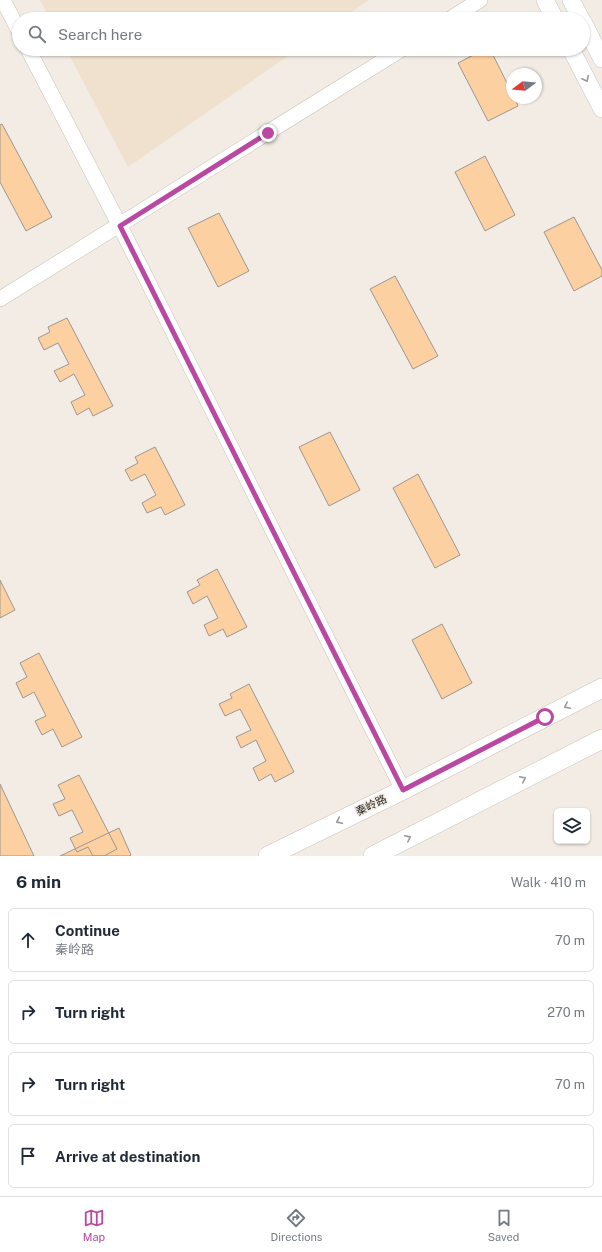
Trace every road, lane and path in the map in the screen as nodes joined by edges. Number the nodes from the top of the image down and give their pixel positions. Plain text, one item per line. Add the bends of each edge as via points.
1 (3, 0) edge
2 (480, 0) edge
3 (545, 0) edge
4 (571, 0) edge
5 (461, 12) edge
6 (551, 12) edge
7 (577, 12) edge
8 (12, 18) edge
9 (590, 36) edge
10 (32, 56) edge
11 (391, 56) edge
12 (575, 56) edge
13 (602, 59) edge
14 (602, 109) edge
15 (120, 226) junction
16 (0, 299) edge
17 (602, 688) edge
18 (602, 739) edge
19 (403, 790) junction
20 (268, 856) edge
21 (373, 856) edge

1 - 8 street
2 - 5 street
3 - 6 main road
4 - 7 main road
9 - 13 main road
10 - 15 street
11 - 15 street
12 -> 14 main road
15 - 16 street
15 - 19 street
17 -> 19 main road, 秦岭路
21 -> 18 main road
19 -> 20 main road, 秦岭路

